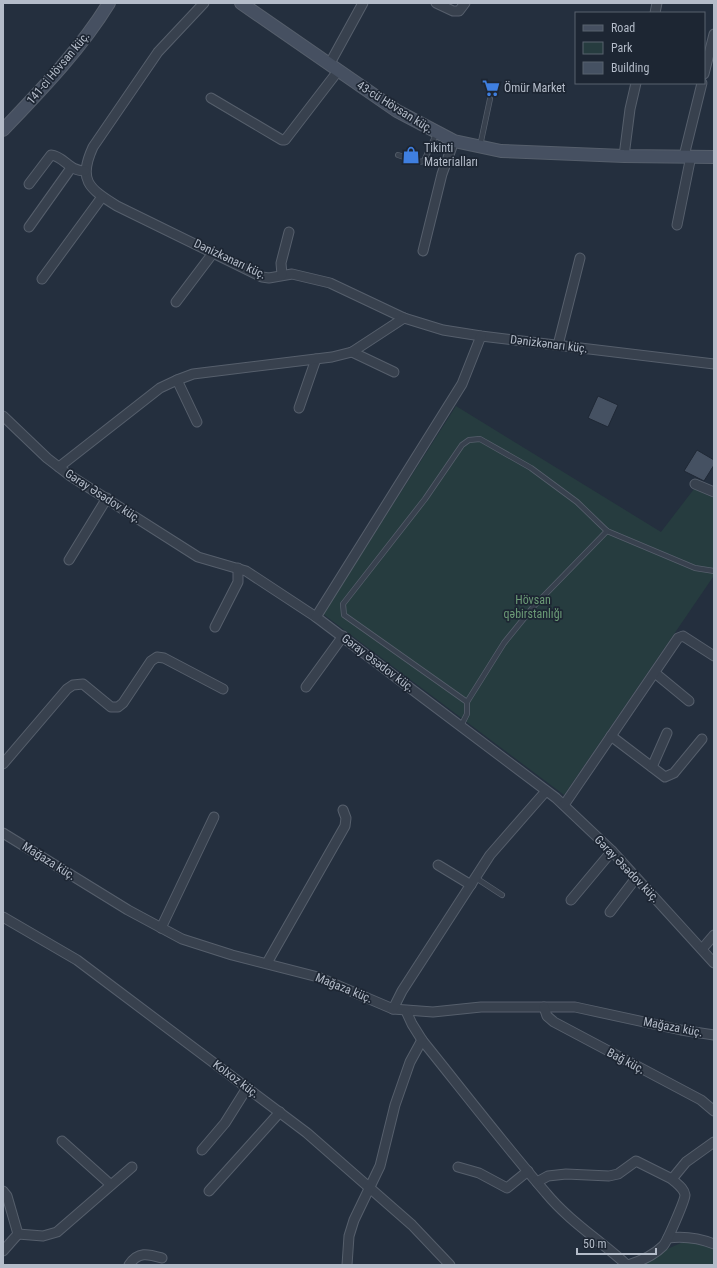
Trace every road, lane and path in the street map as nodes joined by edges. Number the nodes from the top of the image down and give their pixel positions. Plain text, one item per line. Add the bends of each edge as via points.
1 (204, 3) edge
2 (241, 3) edge
3 (363, 3) edge
4 (436, 3) edge
5 (465, 3) edge
6 (105, 4) edge
7 (714, 34) edge
8 (334, 68) junction
9 (705, 70) edge
10 (636, 84) edge
11 (702, 84) edge
12 (210, 98) dead end
13 (490, 99) dead end
14 (3, 130) edge
15 (437, 132) junction
16 (454, 141) junction
17 (480, 148) junction
18 (398, 155) dead end
19 (624, 156) junction
20 (687, 156) junction
21 (714, 156) edge
22 (71, 168) junction
23 (84, 171) junction
24 (29, 184) dead end
25 (102, 197) junction
26 (677, 225) dead end
27 (29, 227) dead end
28 (289, 232) dead end
29 (423, 251) dead end
30 (213, 253) junction
31 (580, 258) dead end
32 (282, 275) junction
33 (42, 279) dead end
34 (176, 302) dead end
35 (404, 318) junction
36 (481, 336) junction
37 (558, 345) junction
38 (352, 352) junction
39 (316, 359) junction
40 (714, 364) edge
41 (394, 372) dead end
42 (176, 380) junction
43 (299, 408) dead end
44 (3, 416) edge
45 (197, 422) dead end
46 (59, 467) junction
47 (695, 484) dead end
48 (714, 492) edge
49 (107, 498) junction
50 (607, 531) junction
51 (69, 560) dead end
52 (238, 568) junction
53 (714, 571) edge
54 (316, 616) junction
55 (215, 627) dead end
56 (343, 636) junction
57 (714, 656) edge
58 (655, 673) junction
59 (306, 687) dead end
60 (223, 689) dead end
61 (689, 701) dead end
62 (467, 702) junction
63 (461, 726) junction
64 (667, 733) dead end
65 (611, 736) junction
66 (702, 739) dead end
67 (3, 764) edge
68 (652, 767) junction
69 (546, 791) junction
70 (564, 806) junction
71 (343, 810) dead end
72 (214, 817) dead end
73 (3, 833) edge
74 (612, 851) junction
75 (438, 865) dead end
76 (636, 878) junction
77 (473, 881) junction
78 (502, 895) dead end
79 (571, 900) dead end
80 (610, 912) dead end
81 (3, 917) edge
82 (161, 928) junction
83 (714, 935) edge
84 (702, 949) junction
85 (714, 963) edge
86 (267, 964) junction
87 (544, 1006) junction
88 (393, 1009) junction
89 (406, 1011) junction
90 (714, 1035) edge
91 (422, 1040) junction
92 (247, 1088) junction
93 (714, 1111) edge
94 (280, 1112) junction
95 (62, 1141) dead end
96 (714, 1142) edge
97 (202, 1150) dead end
98 (132, 1167) dead end
99 (458, 1167) dead end
100 (528, 1171) junction
101 (672, 1179) junction
102 (537, 1182) junction
103 (110, 1184) junction
104 (370, 1187) junction
105 (3, 1191) edge
106 (210, 1191) dead end
107 (18, 1234) junction
108 (668, 1238) junction
109 (714, 1244) edge
110 (3, 1251) edge
111 (162, 1258) dead end
112 (129, 1265) edge
113 (347, 1265) edge
114 (450, 1265) edge
115 (628, 1265) edge

1 - 23 street via 158,52 93,147
2 - 8 main road, 43-cü Hövsan küç.
3 - 8 street
4 - 5 street via 459,11
6 - 14 main road, 141-ci Hövsan küç. via 83,40
7 - 9 street
8 - 12 street via 285,140
8 - 15 main road, 43-cü Hövsan küç. via 397,111
10 - 19 street
11 - 20 street
13 - 17 lane
15 - 16 main road, 43-cü Hövsan küç.
15 - 18 lane via 424,161
16 - 17 main road, 43-cü Hövsan küç.
16 - 29 street via 442,174
17 - 19 main road, 43-cü Hövsan küç.
19 - 20 main road, 43-cü Hövsan küç.
20 - 21 main road, 43-cü Hövsan küç.
20 - 26 street
22 - 23 street
22 - 24 street via 55,155 51,155
22 - 27 street
23 - 25 street, Dənizkənarı küç. via 92,188
25 - 30 street, Dənizkənarı küç.
25 - 33 street
28 - 32 street via 281,263
30 - 32 street, Dənizkənarı küç. via 262,277
30 - 34 street
31 - 37 street
32 - 35 street, Dənizkənarı küç. via 292,274 330,283
35 - 36 street, Dənizkənarı küç. via 443,330
35 - 38 street
36 - 37 street, Dənizkənarı küç.
36 - 54 street via 462,384
37 - 40 street, Dənizkənarı küç.
38 - 39 street
38 - 41 street
39 - 42 street via 193,374
39 - 43 street
42 - 45 street
42 - 46 street via 160,388
44 - 46 street, Gəray Əsədov küç.
46 - 49 street, Gəray Əsədov küç.
47 - 48 street
49 - 51 street
49 - 52 street, Gəray Əsədov küç. via 198,557
50 - 53 lane via 695,568
50 - 62 lane via 534,606 504,643
50 - 62 lane via 577,502 531,468 480,439 469,440 462,445 425,500 343,604 342,610 344,615
52 - 54 street, Gəray Əsədov küç.
52 - 55 street via 236,586
54 - 56 street, Gəray Əsədov küç.
56 - 59 street
56 - 63 street, Gəray Əsədov küç.
57 - 58 street via 683,636 678,638
58 - 61 street
58 - 65 street
60 - 67 street via 164,658 157,657 151,661 118,707 111,707 83,684 73,685
62 - 63 lane via 467,714
63 - 69 street, Gəray Əsədov küç.
64 - 68 street
65 - 68 street
65 - 70 street
66 - 68 street via 669,777 665,777
69 - 70 street, Gəray Əsədov küç.
69 - 77 street via 490,855
70 - 74 street, Gəray Əsədov küç.
71 - 86 street via 345,826
72 - 82 street
73 - 82 street, Mağaza küç.
74 - 76 street, Gəray Əsədov küç.
74 - 79 street
75 - 77 street
76 - 80 street
76 - 84 street, Gəray Əsədov küç.
77 - 78 lane
77 - 88 street
81 - 92 street, Kolxoz küç. via 77,960
82 - 86 street, Mağaza küç. via 182,939
83 - 84 street
84 - 85 street, Gəray Əsədov küç.
86 - 88 street, Mağaza küç. via 318,977
87 - 89 street, Mağaza küç. via 481,1006 433,1012
87 - 90 street, Mağaza küç. via 575,1008
87 - 93 street, Bağ küç. via 547,1016 554,1022 701,1100
88 - 89 street, Mağaza küç.
89 - 91 street
91 - 100 street
91 - 104 street via 410,1062 395,1106 380,1166
92 - 94 street, Kolxoz küç.
92 - 97 street via 225,1123
94 - 104 street, Kolxoz küç.
94 - 106 street
95 - 103 street
96 - 101 street via 686,1162
98 - 103 street
99 - 100 street via 479,1173 508,1188
100 - 102 street
101 - 102 street via 636,1161 618,1174 566,1174 548,1176
101 - 108 street via 682,1188 685,1197
102 - 115 street via 574,1222
103 - 107 street via 57,1232 43,1236
104 - 113 street via 349,1236
104 - 114 street, Kolxoz küç. via 412,1225
105 - 107 street via 7,1196
107 - 110 street
108 - 109 street via 696,1238
108 - 115 street via 663,1246 647,1259
111 - 112 street via 144,1253 137,1256

